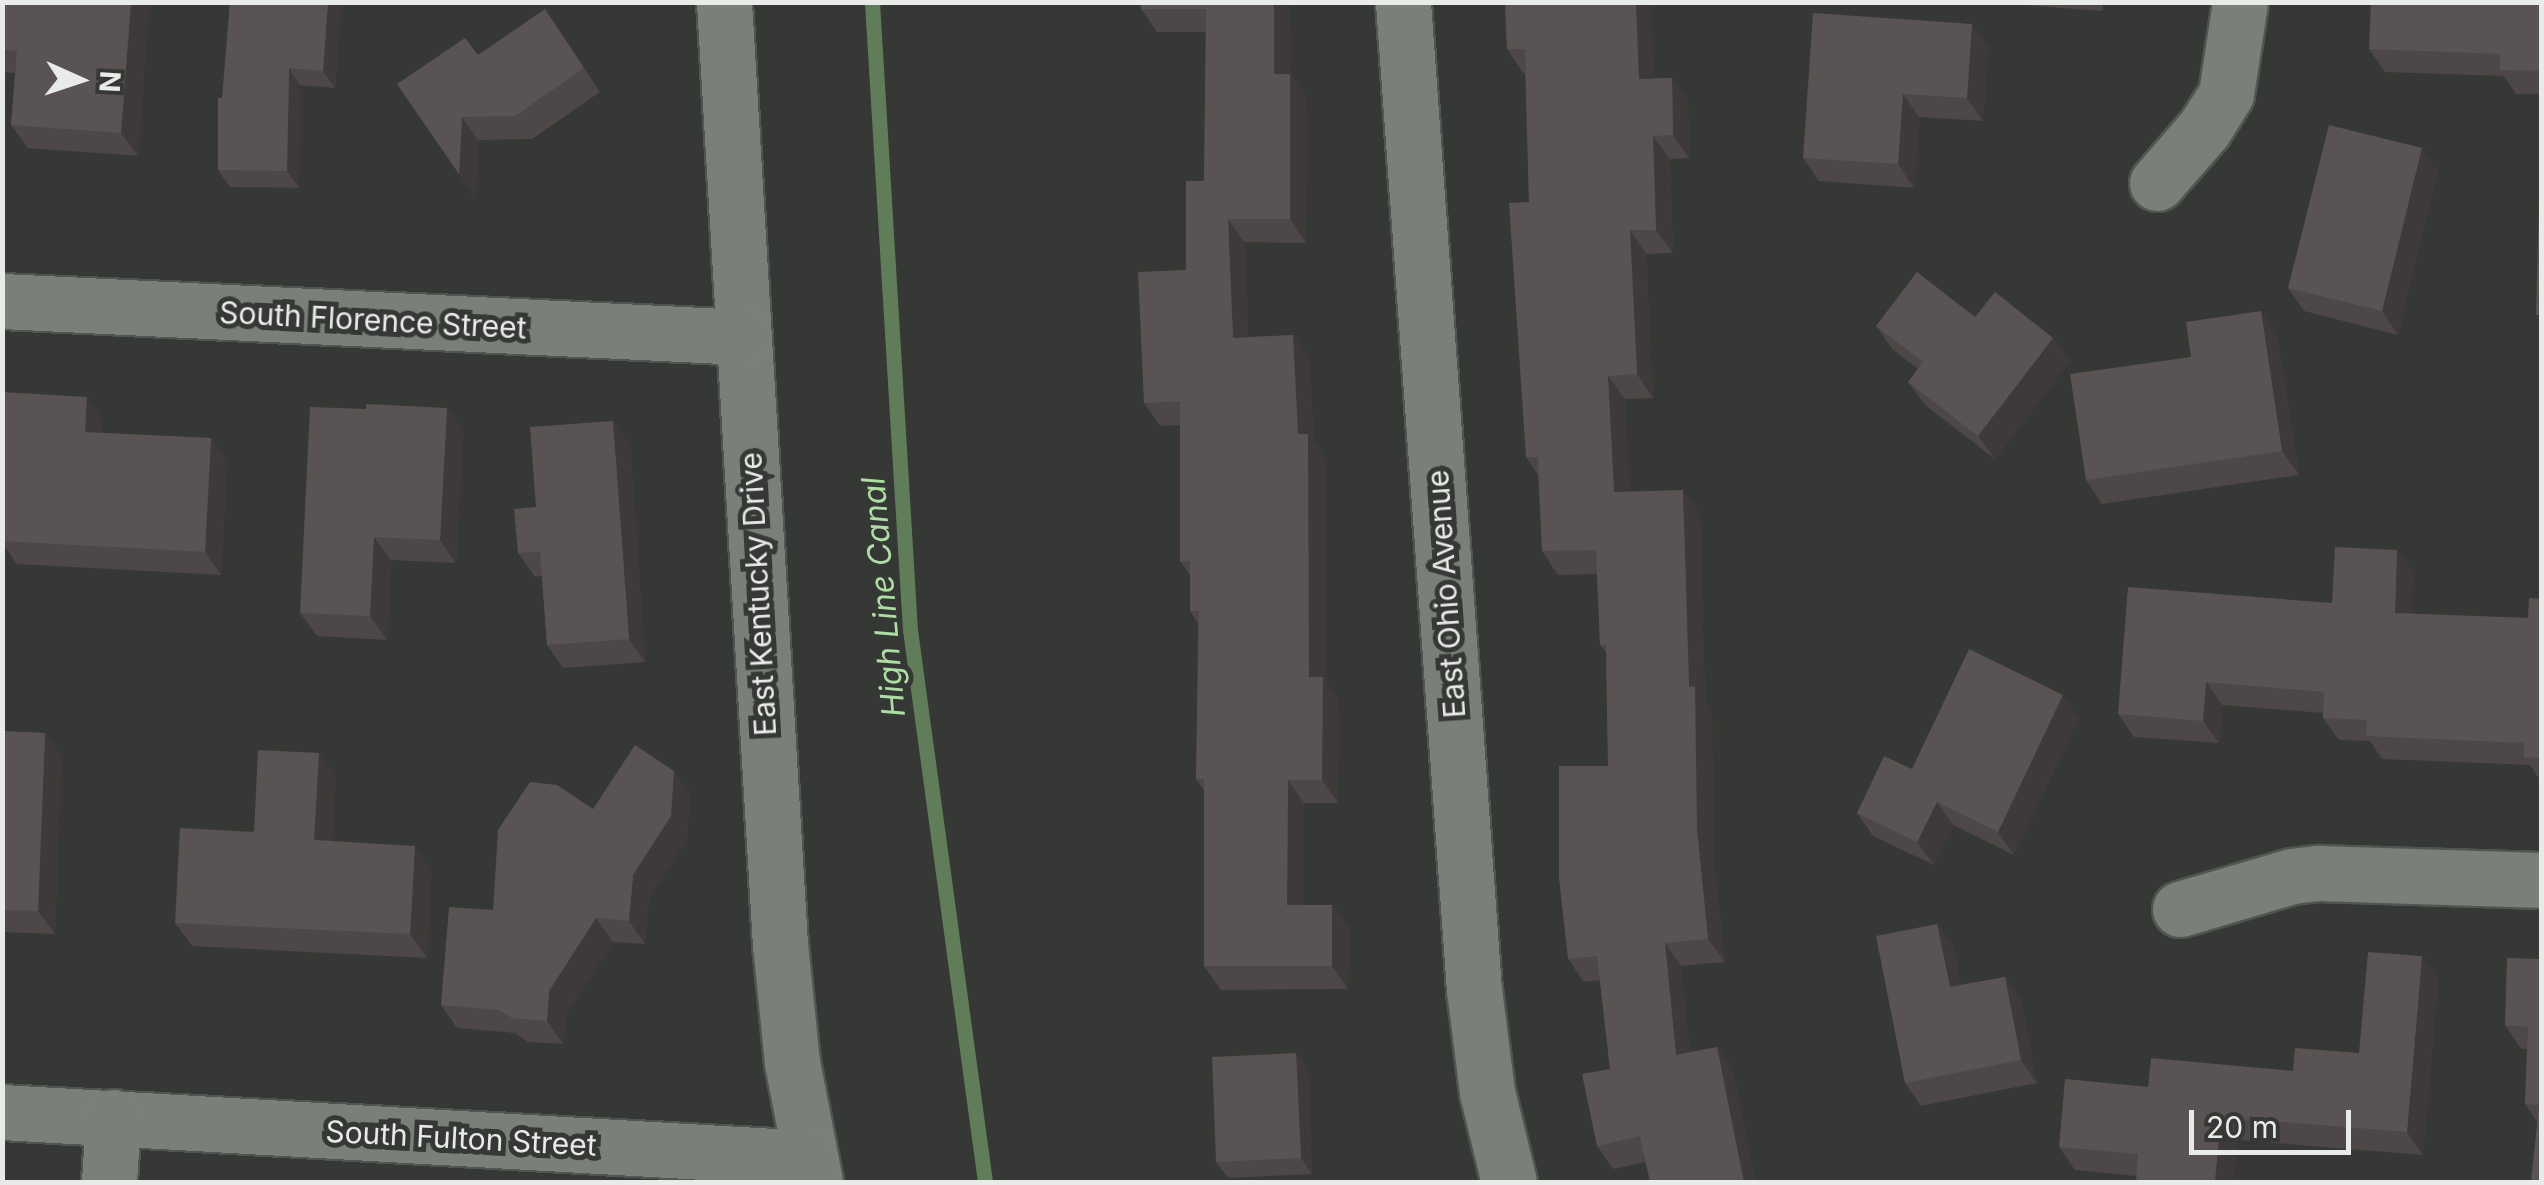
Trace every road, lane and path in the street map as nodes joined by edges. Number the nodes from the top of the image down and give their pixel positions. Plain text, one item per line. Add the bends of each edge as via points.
1 (724, 2) edge
2 (1403, 2) edge
3 (2240, 2) edge
4 (2157, 183) dead end
5 (2, 302) edge
6 (743, 338) junction
7 (2542, 880) edge
8 (2180, 909) dead end
9 (2, 1112) edge
10 (112, 1117) junction
11 (812, 1170) edge
12 (109, 1182) edge
13 (1509, 1182) edge

1 - 6 street, East Kentucky Drive
2 - 13 street, East Ohio Avenue via 1474,989 1487,1092
3 - 4 street via 2226,94
5 - 6 street, South Florence Street
6 - 11 street, East Kentucky Drive via 782,971
7 - 8 street via 2318,873
9 - 10 street, South Fulton Street
10 - 11 street, South Fulton Street
10 - 12 street

